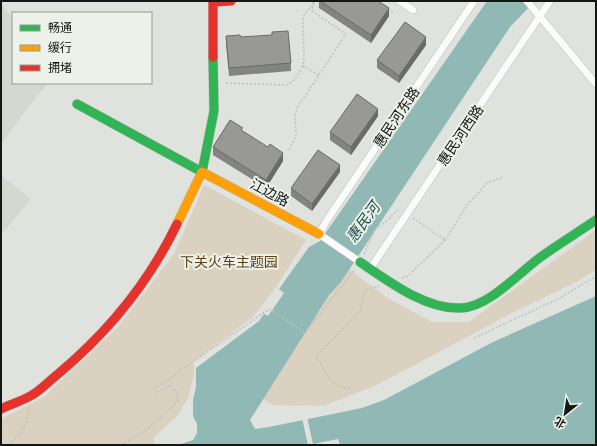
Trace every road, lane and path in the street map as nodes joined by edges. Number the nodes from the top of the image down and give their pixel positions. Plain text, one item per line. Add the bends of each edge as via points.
1 (231, 1) edge
2 (312, 1) edge
3 (316, 1) edge
4 (400, 1) edge
5 (474, 1) edge
6 (527, 1) edge
7 (550, 1) edge
8 (313, 5) junction
9 (387, 9) edge
10 (413, 10) dead end
11 (393, 13) dead end
12 (538, 15) junction
13 (303, 66) junction
14 (319, 75) junction
15 (226, 84) dead end
16 (596, 84) edge
17 (77, 104) dead end
18 (289, 150) dead end
19 (202, 172) junction
20 (503, 176) dead end
21 (406, 215) junction
22 (596, 220) edge
23 (319, 234) junction
24 (445, 240) junction
25 (360, 262) junction
26 (370, 269) dead end
27 (596, 276) edge
28 (391, 282) junction
29 (474, 338) dead end
30 (350, 389) dead end
31 (30, 407) dead end
32 (1, 409) edge
33 (9, 445) edge
34 (121, 445) edge

1 - 19 street via 213,2 214,111
2 - 8 path
3 - 8 path
4 - 10 street
5 - 23 street, 惠民河东路
6 - 12 street
7 - 12 street, 惠民河西路
8 - 13 path via 303,18
8 - 14 path via 312,11 346,34
9 - 11 path
12 - 16 street
12 - 21 street, 惠民河西路
13 - 14 path
13 - 15 path via 287,84
14 - 18 path via 297,108 296,136
17 - 19 street, 江边路
19 - 23 street, 江边路
19 - 32 street via 166,246 138,289 105,330 71,363 32,395
20 - 24 path via 487,183 468,204
21 - 24 path
21 - 25 path via 397,210 375,229
21 - 26 street, 惠民河西路
22 - 28 street, 江边路 via 537,260 486,300 463,308 442,306 419,298
23 - 25 street, 江边路
24 - 28 path via 408,276
25 - 28 street, 江边路
25 - 34 path via 305,333 269,309 154,389 156,393 170,385 177,392 178,401 146,430
27 - 29 path via 558,299
28 - 30 path via 366,290 360,311 316,356 330,380 337,386
31 - 33 path via 24,428

